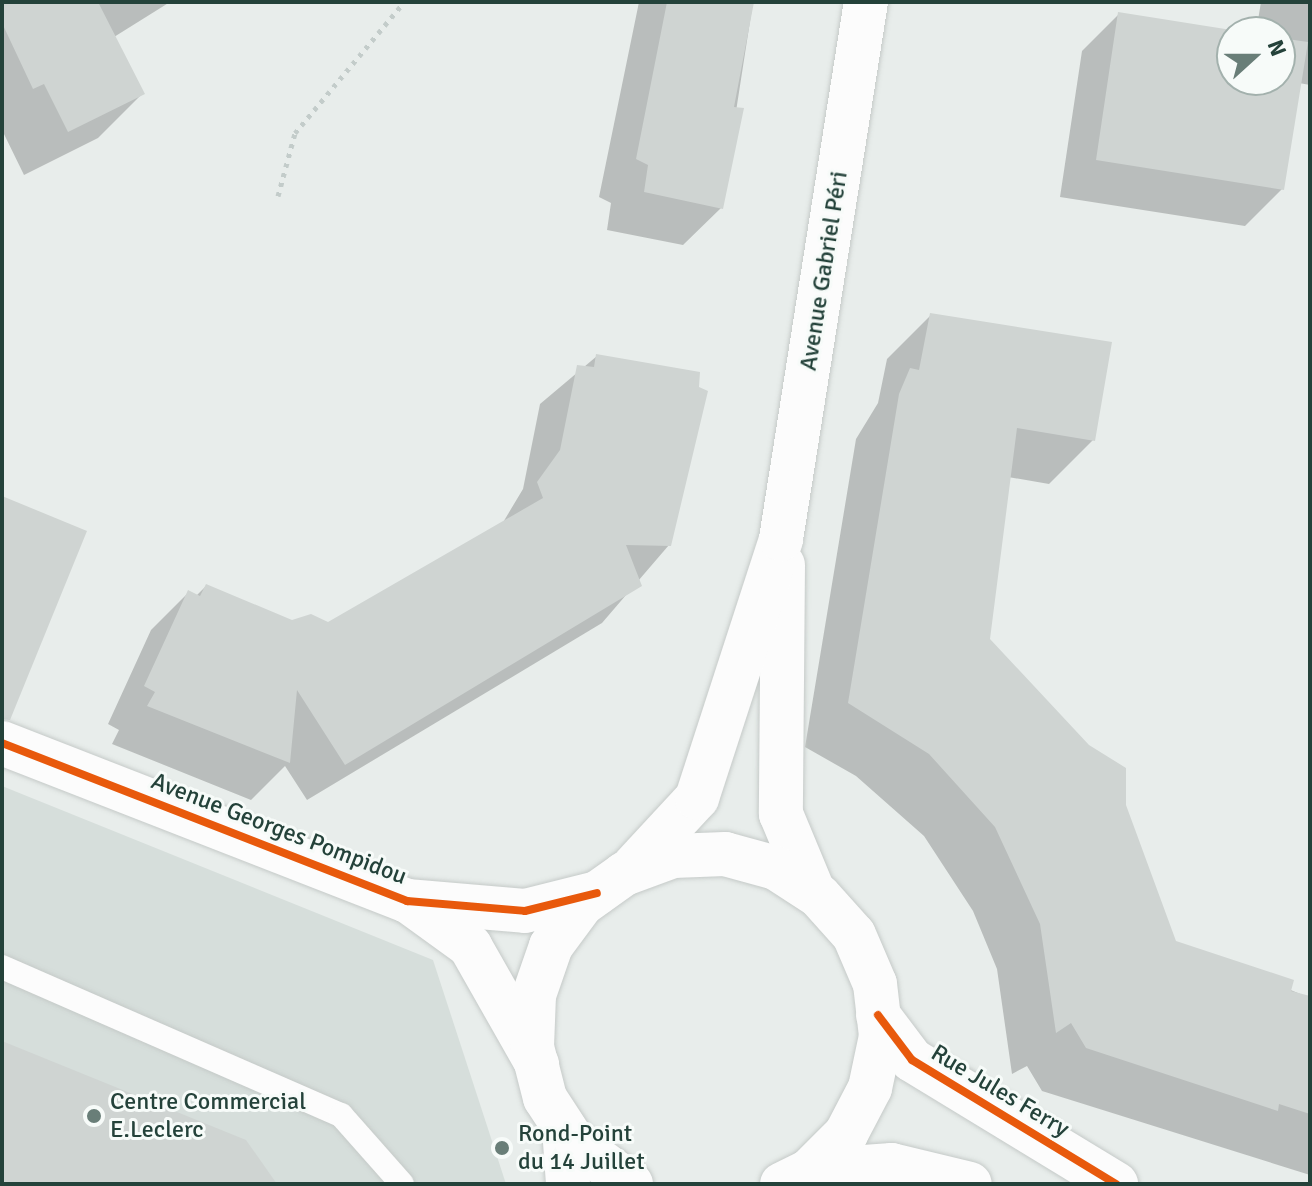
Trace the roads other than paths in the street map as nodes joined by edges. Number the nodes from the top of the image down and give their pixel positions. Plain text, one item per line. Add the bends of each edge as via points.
1 (866, 2) edge
2 (781, 539) junction
3 (2, 743) edge
4 (611, 884) junction
5 (813, 891) junction
6 (407, 901) junction
7 (2, 967) edge
8 (878, 1015) junction
9 (537, 1064) junction
10 (564, 1128) junction
11 (796, 1177) edge
12 (402, 1184) edge
13 (568, 1184) edge
14 (631, 1184) edge
15 (970, 1184) edge
16 (1116, 1184) edge

1 - 2 main road, Avenue Gabriel Péri
2 - 4 main road, Avenue Gabriel Péri via 697,798 665,840
2 - 5 main road, Avenue Gabriel Péri via 787,655 777,745 781,814
3 - 6 main road, Avenue Georges Pompidou
4 - 5 main road, Avenue Georges Pompidou via 673,856 725,854 776,868
4 - 6 main road, Avenue Georges Pompidou via 525,911
4 - 9 main road, Avenue Gabriel Péri via 551,946 534,995
5 - 8 main road via 854,935 875,984
6 - 9 main road, Avenue Georges Pompidou via 470,946
7 - 12 lane via 341,1115
8 - 11 main road via 870,1088 846,1134
8 - 16 main road, Rue Jules Ferry via 912,1060
9 - 10 main road
10 - 13 main road
10 - 14 main road via 612,1176
11 - 15 main road via 892,1165

